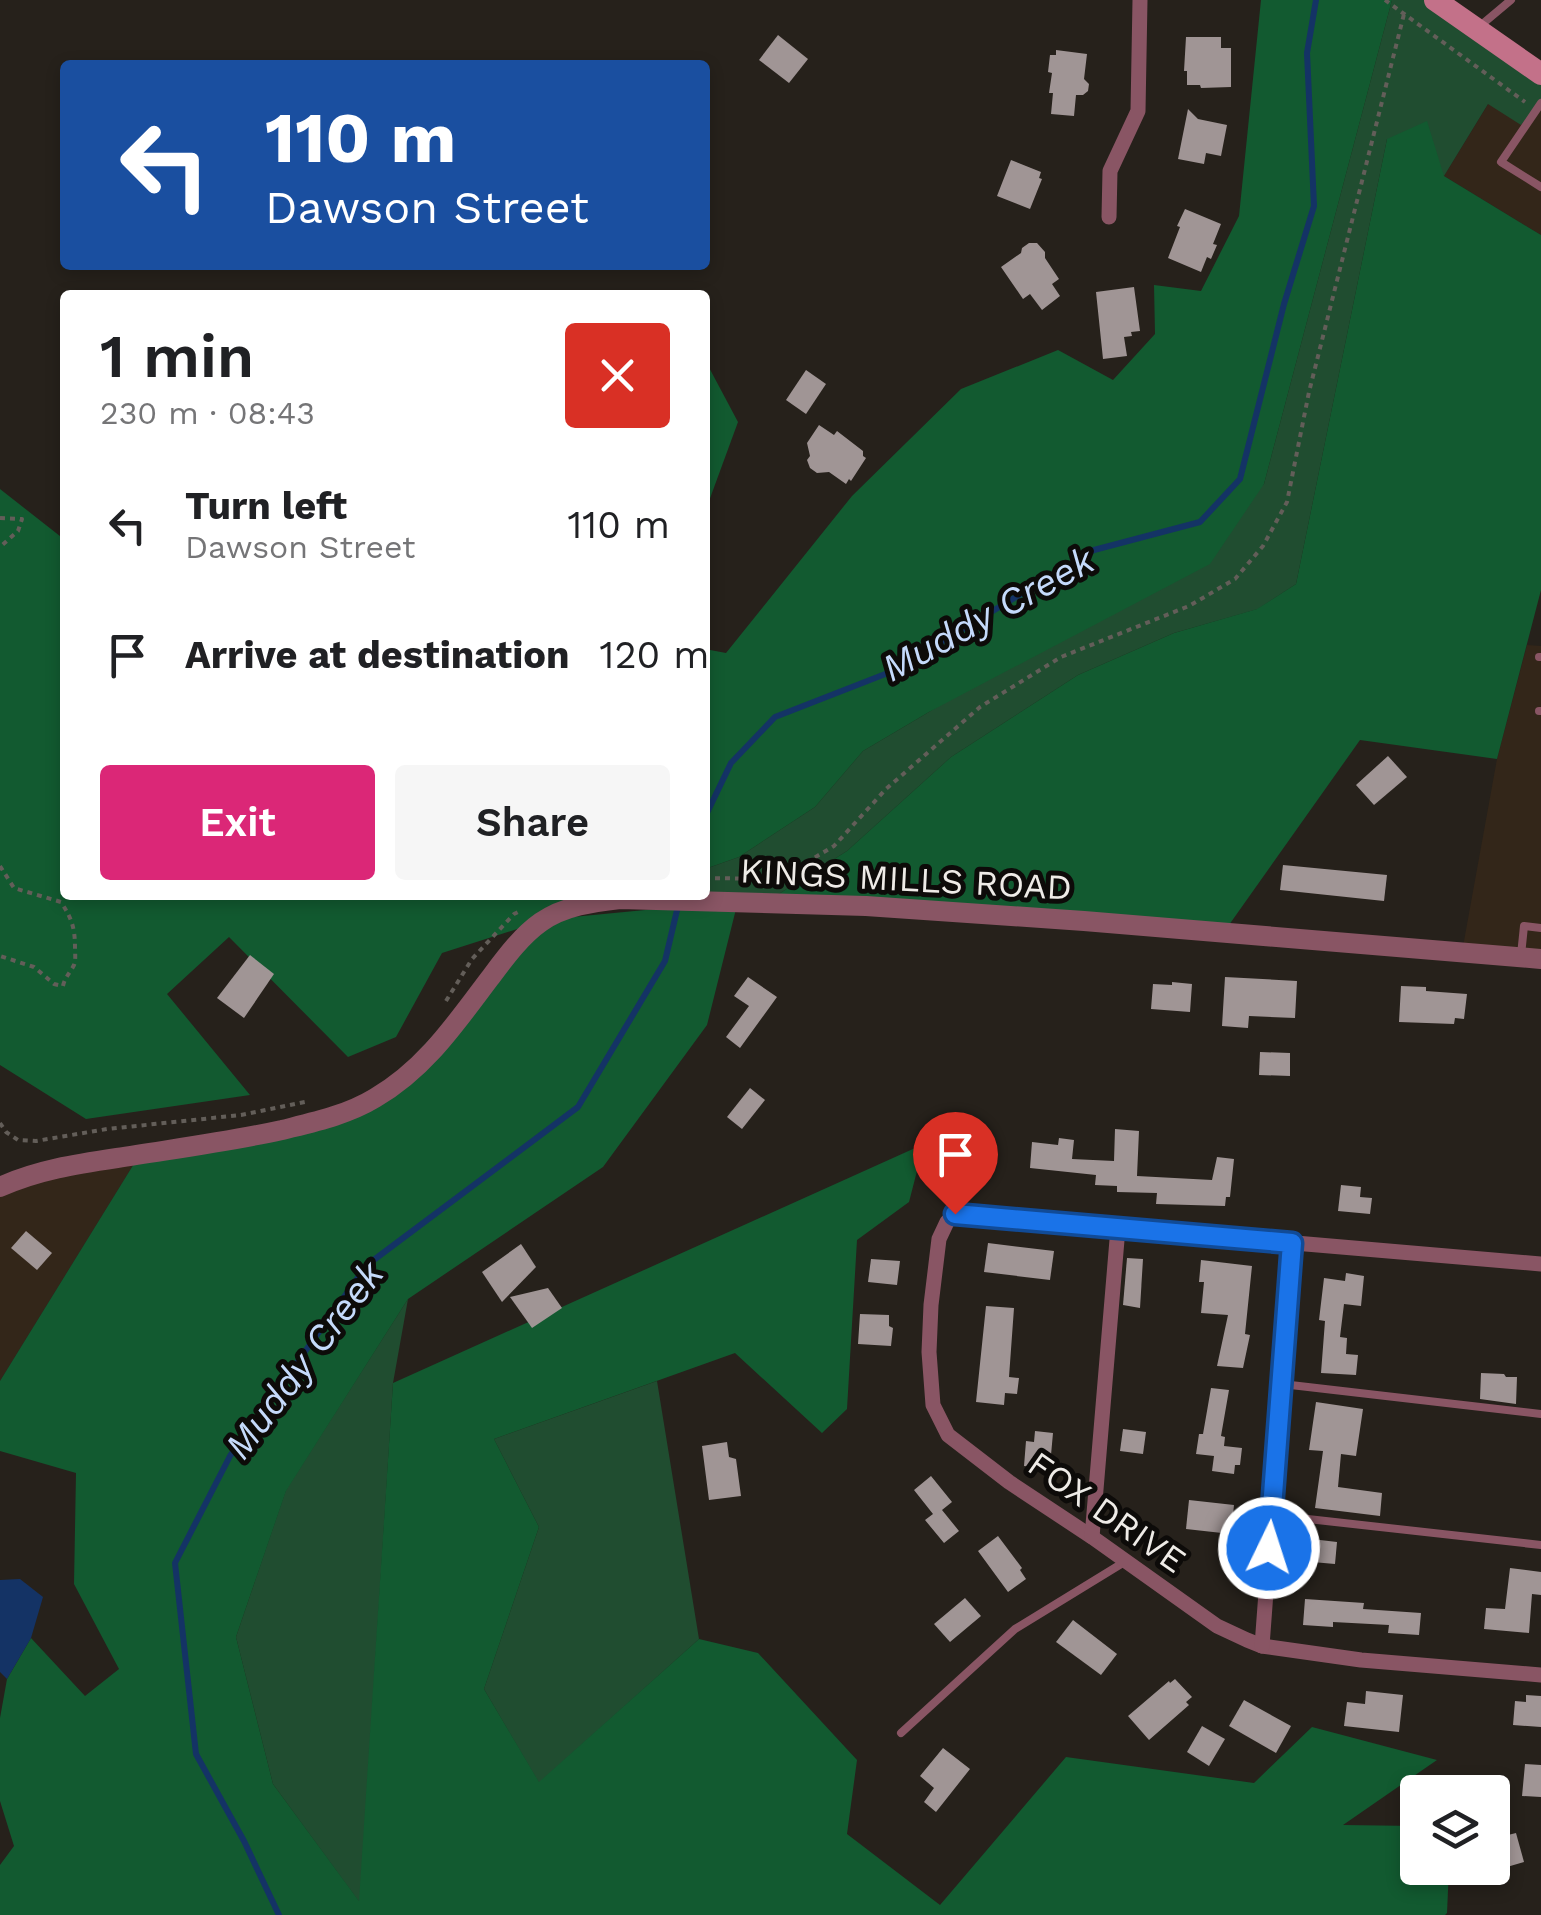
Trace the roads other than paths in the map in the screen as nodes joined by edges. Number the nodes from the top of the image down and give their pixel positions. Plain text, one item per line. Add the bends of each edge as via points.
1 (1140, 0) edge
2 (1436, 0) edge
3 (1511, 0) edge
4 (1466, 15) edge
5 (1541, 74) edge
6 (1538, 106) edge
7 (1541, 188) edge
8 (1110, 217) dead end
9 (610, 900) edge
10 (679, 900) edge
11 (1541, 928) edge
12 (1531, 958) edge
13 (1, 1183) edge
14 (1118, 1228) junction
15 (1292, 1243) junction
16 (1541, 1264) edge
17 (1282, 1384) junction
18 (1541, 1414) edge
19 (1272, 1516) junction
20 (1092, 1536) junction
21 (1541, 1545) edge
22 (1126, 1561) junction
23 (1262, 1646) junction
24 (1541, 1675) edge
25 (901, 1732) dead end

1 - 8 street via 1138,111 1110,172
2 - 4 main road
3 - 4 lane
4 - 5 main road
6 - 7 lane via 1501,162
9 - 13 street, KINGS MILLS ROAD via 562,911 531,930 422,1063 372,1100 319,1122
10 - 12 street, KINGS MILLS ROAD via 1047,918
11 - 12 lane via 1524,926
14 - 15 street
14 - 20 street
14 - 20 street, FOX DRIVE via 955,1214 939,1239 931,1305 933,1406 948,1435
15 - 16 street
15 - 17 street
17 - 18 lane
17 - 19 street
19 - 21 lane
19 - 23 street
20 - 22 street, FOX DRIVE
22 - 23 street, FOX DRIVE via 1216,1626
22 - 25 lane via 1015,1629
23 - 24 street, FOX DRIVE

